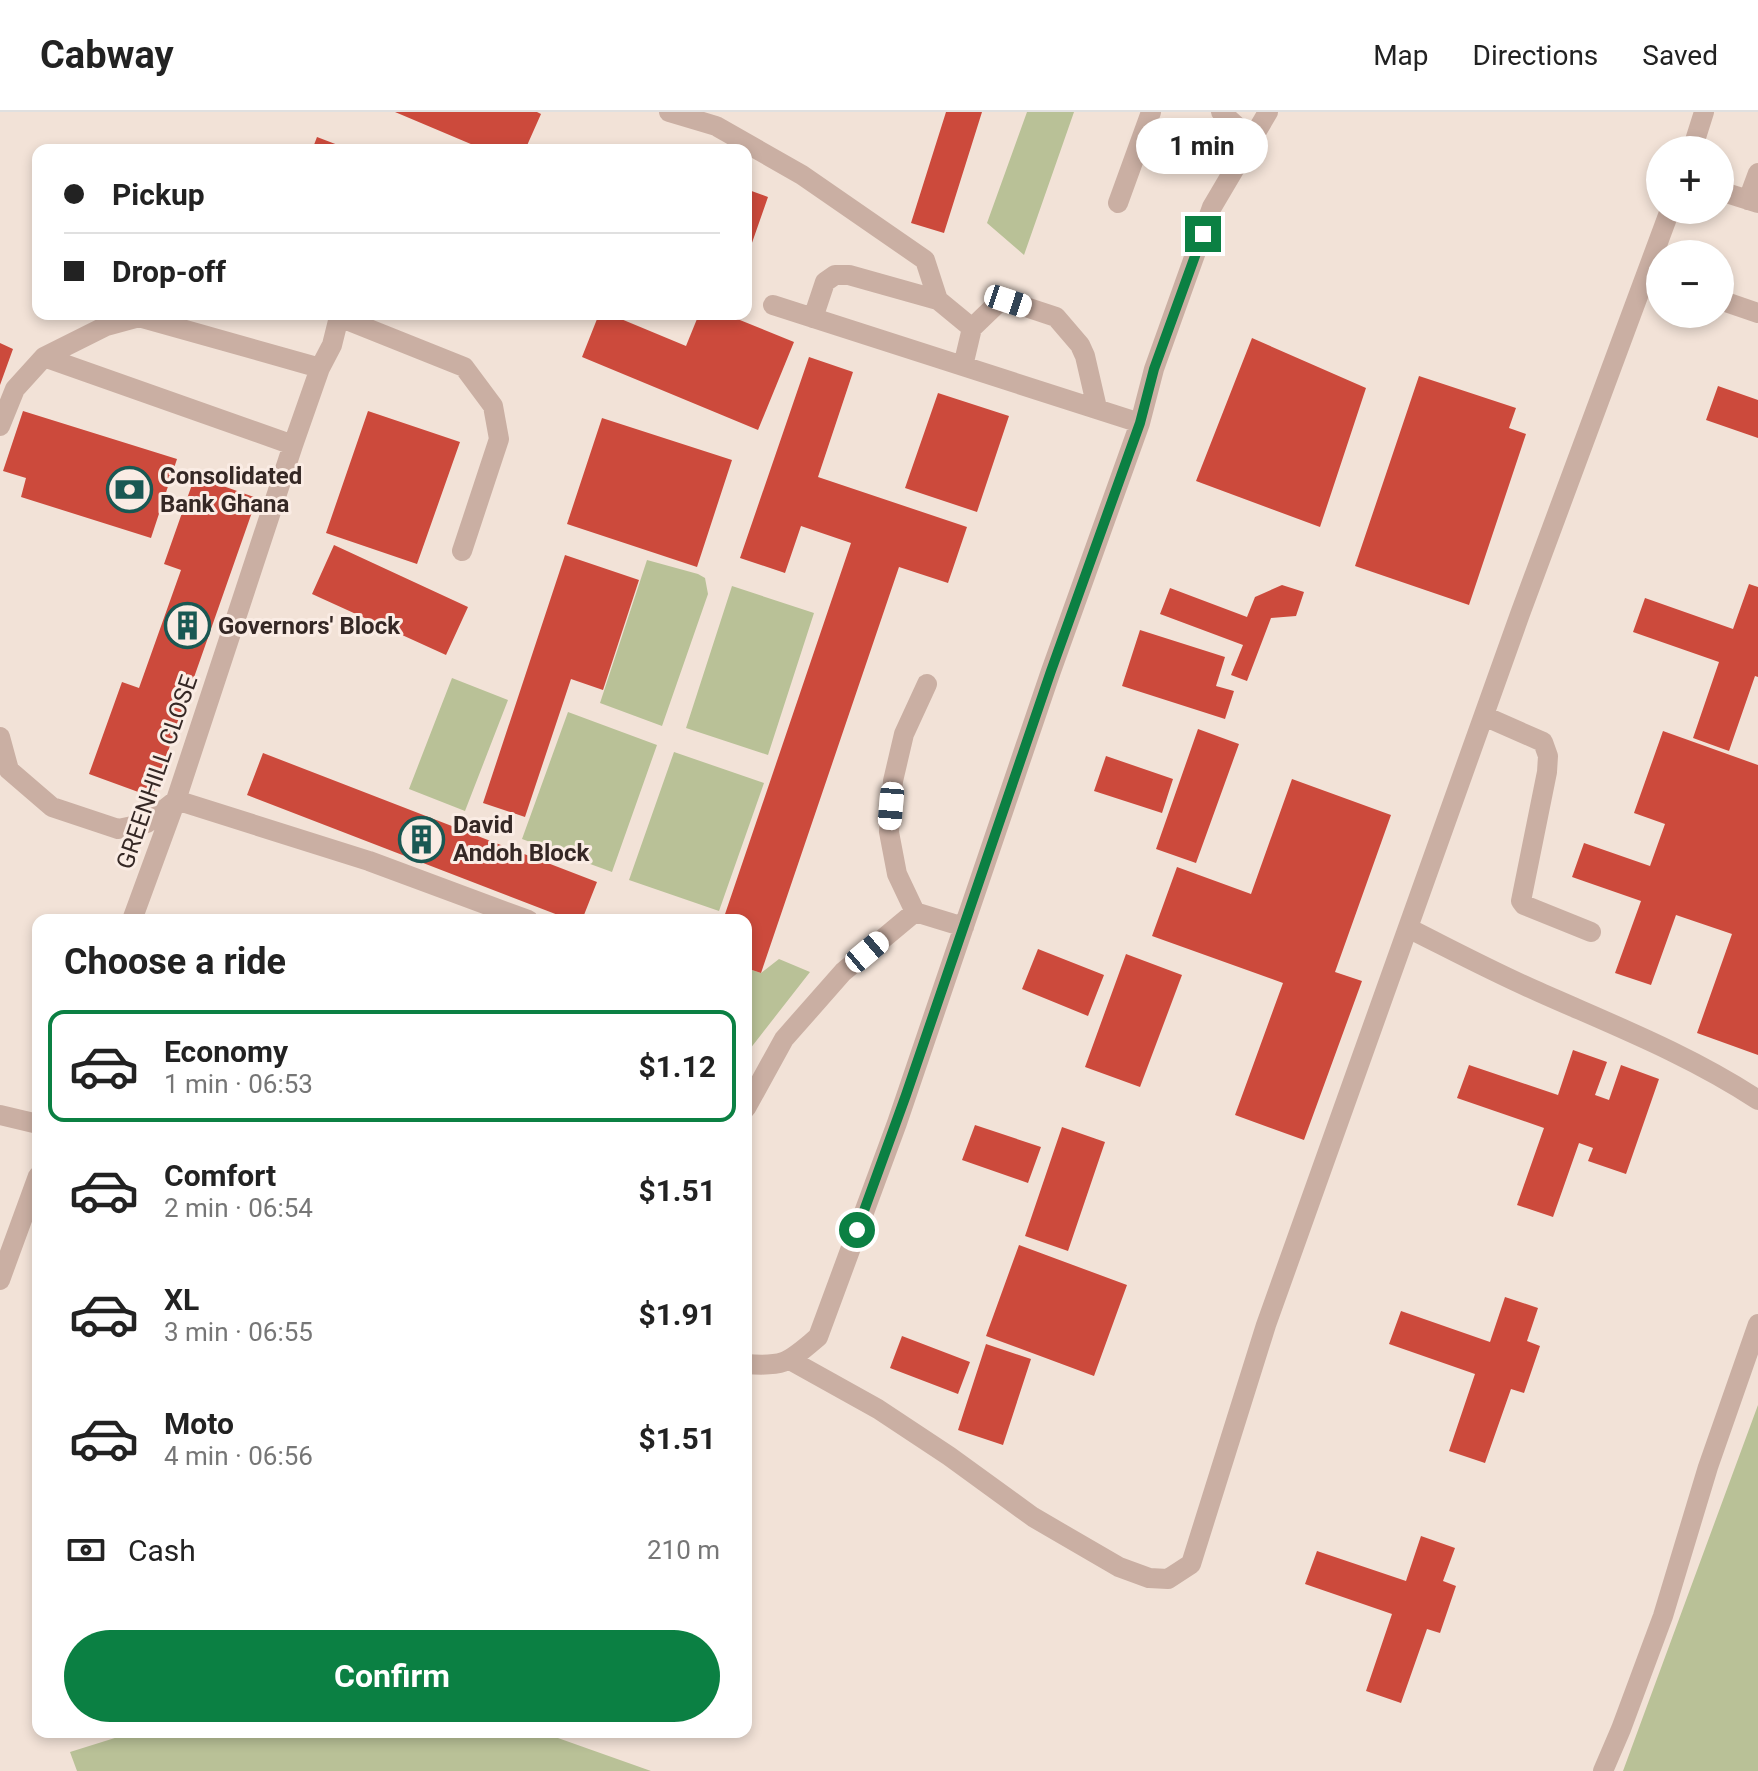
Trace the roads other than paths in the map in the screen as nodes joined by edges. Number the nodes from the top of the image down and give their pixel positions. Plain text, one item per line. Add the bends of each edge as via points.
1 (669, 112) edge
2 (1151, 112) edge
3 (1221, 112) edge
4 (1268, 112) edge
5 (1704, 112) edge
6 (1696, 136) edge
7 (1252, 140) junction
8 (748, 144) edge
9 (752, 147) edge
10 (1758, 173) edge
11 (1753, 201) edge
12 (1118, 203) dead end
13 (1646, 294) edge
14 (938, 300) junction
15 (773, 305) dead end
16 (1734, 305) edge
17 (1758, 313) edge
18 (813, 318) junction
19 (126, 320) edge
20 (154, 320) edge
21 (337, 320) edge
22 (350, 320) edge
23 (972, 328) junction
24 (44, 357) junction
25 (963, 366) junction
26 (320, 368) junction
27 (1097, 408) junction
28 (1140, 423) junction
29 (0, 426) edge
30 (293, 445) junction
31 (462, 551) dead end
32 (927, 684) dead end
33 (1484, 716) junction
34 (0, 737) edge
35 (176, 800) junction
36 (915, 912) junction
37 (134, 914) edge
38 (512, 914) edge
39 (964, 927) junction
40 (1408, 928) junction
41 (1591, 932) dead end
42 (752, 1097) edge
43 (1758, 1100) edge
44 (0, 1115) edge
45 (32, 1123) edge
46 (32, 1192) edge
47 (0, 1280) edge
48 (1758, 1324) edge
49 (790, 1360) junction
50 (752, 1364) edge
51 (1603, 1771) edge

1 - 8 lane via 716,126
2 - 12 lane
3 - 7 lane
4 - 7 lane
5 - 6 lane
7 - 28 lane via 1212,207
9 - 14 lane via 925,260
10 - 11 lane
13 - 33 lane
14 - 18 lane via 835,275 825,282
14 - 23 lane
15 - 18 lane
16 - 17 lane
18 - 25 lane
19 - 24 lane
20 - 26 lane
21 - 26 lane, GREENHILL CLOSE
22 - 31 lane via 464,367 493,406 499,439
23 - 25 lane
23 - 27 lane via 999,302 1056,317 1085,356
24 - 29 lane via 15,389
24 - 30 lane
25 - 27 lane
26 - 30 lane, GREENHILL CLOSE
27 - 28 lane
28 - 39 lane
30 - 35 lane, GREENHILL CLOSE
32 - 36 lane via 904,734 889,832 897,874
33 - 40 lane
33 - 41 lane via 1543,742 1548,756 1521,901
34 - 35 lane via 9,770 52,807 118,829 147,823
35 - 37 lane, GREENHILL CLOSE
35 - 38 lane via 369,861
36 - 39 lane
36 - 42 lane via 843,972 784,1039
39 - 49 lane via 818,1337
40 - 43 lane via 1690,1061
40 - 49 lane via 1266,1325 1191,1564 1168,1579 1119,1567 1033,1517 878,1409
44 - 45 lane
46 - 47 lane
48 - 51 lane via 1663,1616
49 - 50 lane

